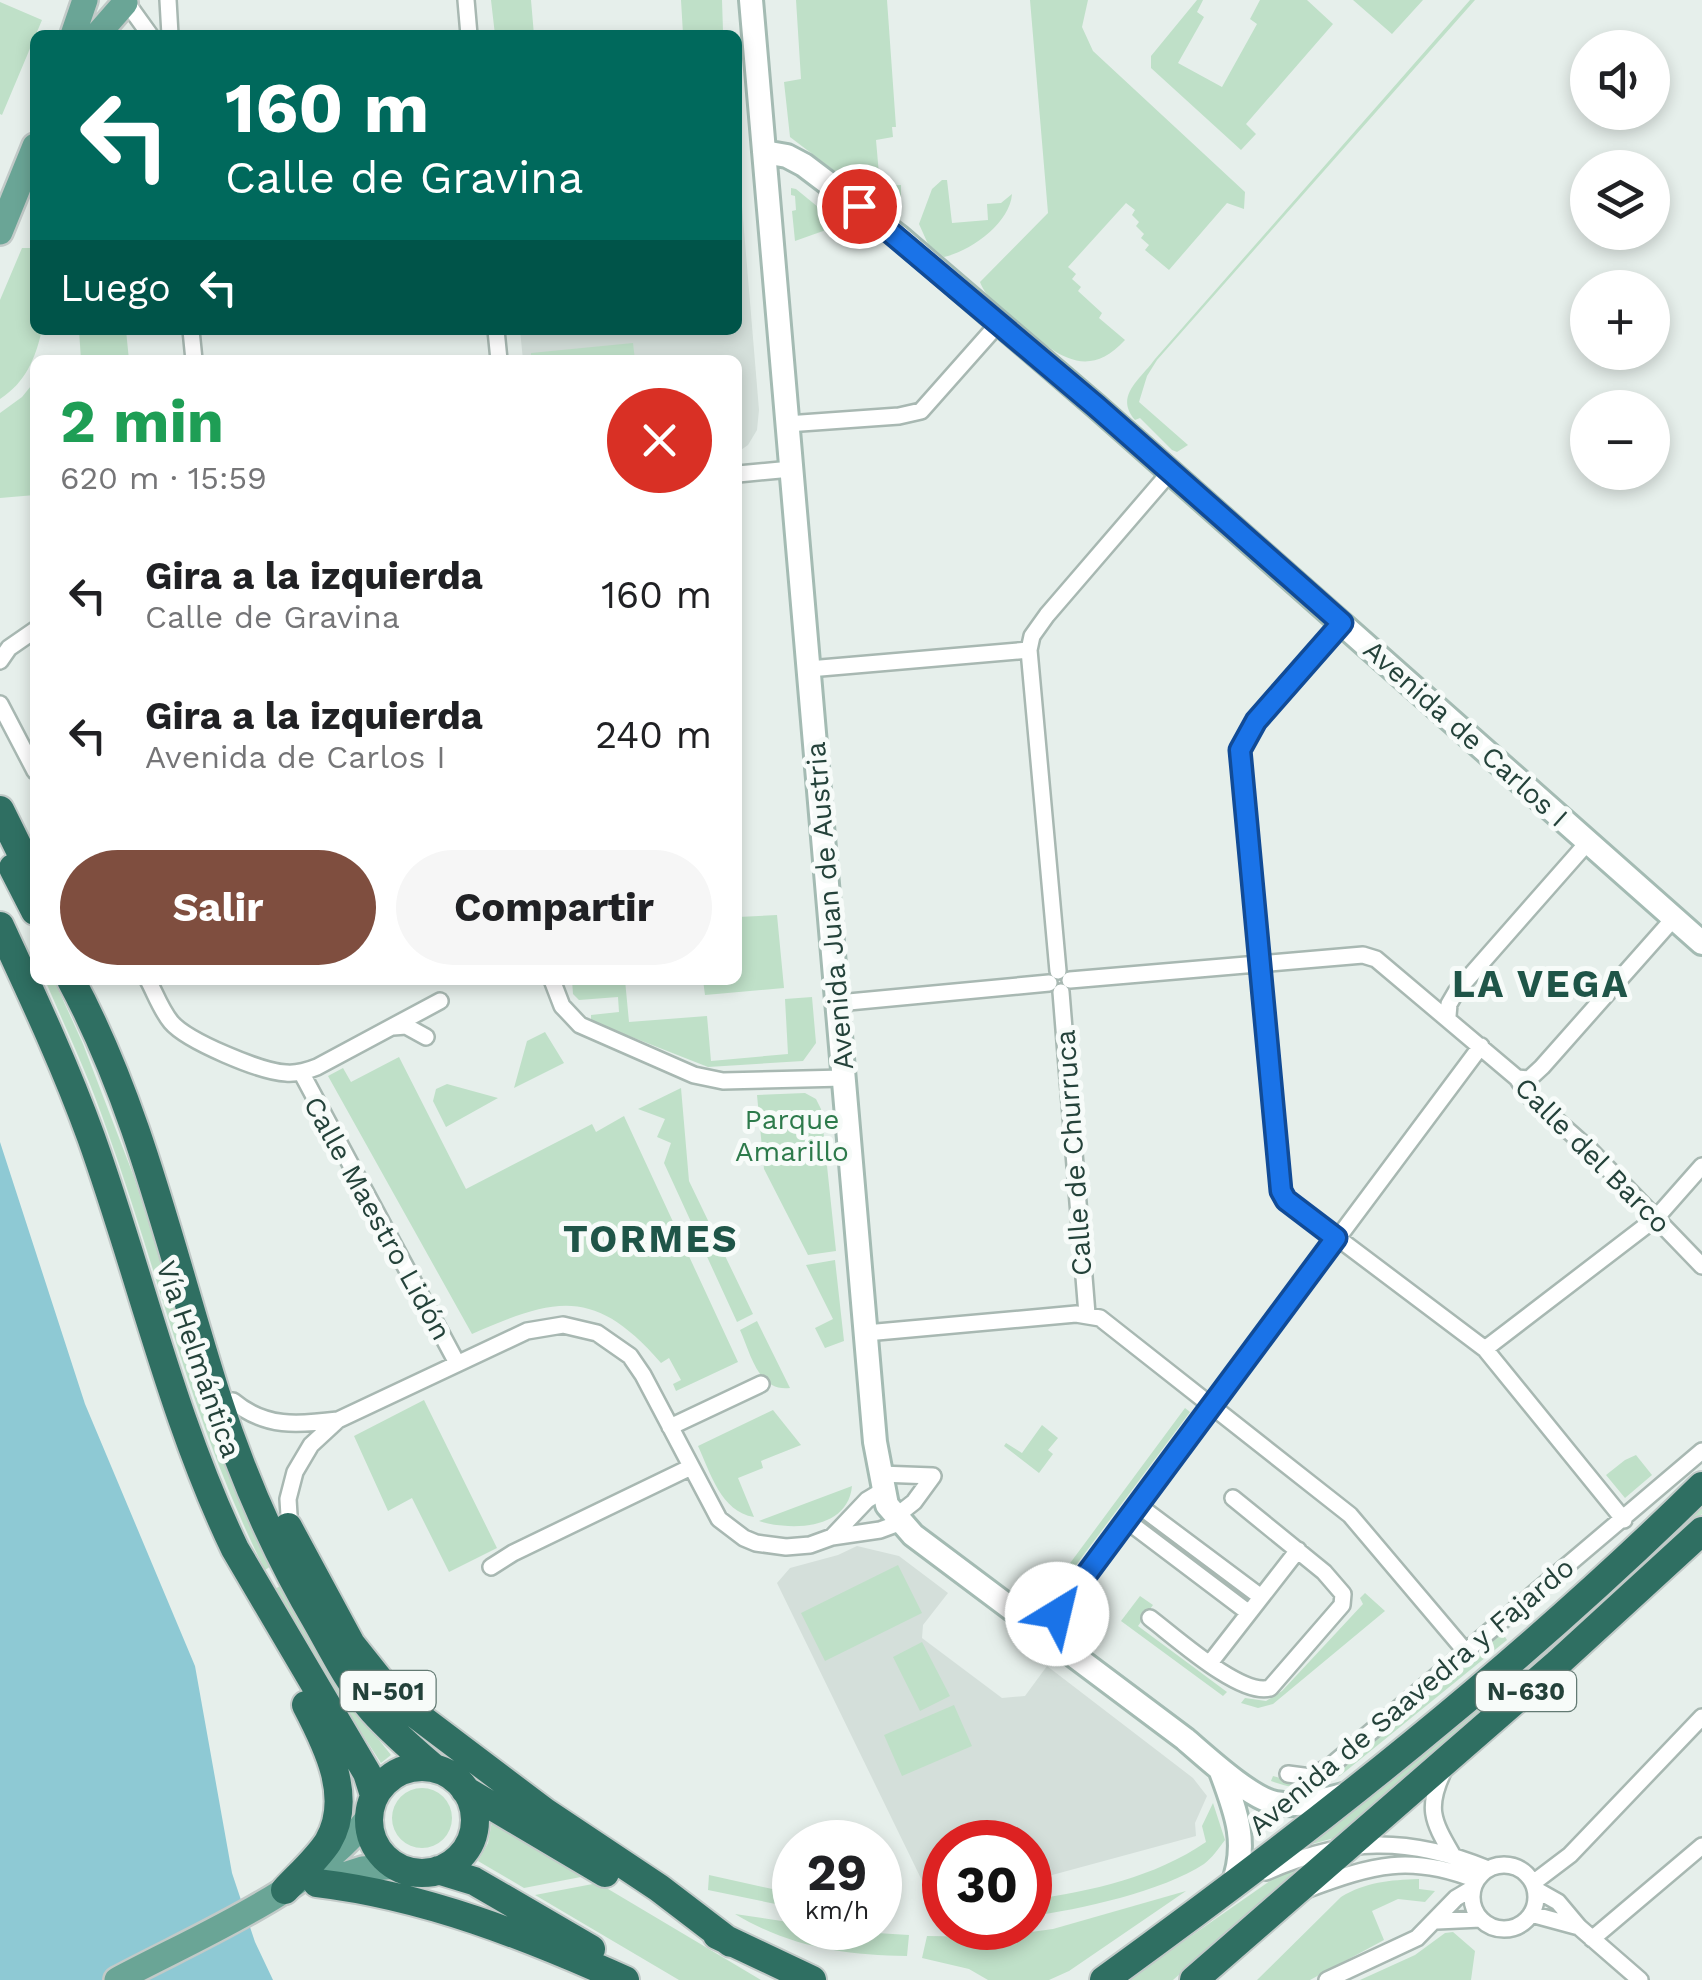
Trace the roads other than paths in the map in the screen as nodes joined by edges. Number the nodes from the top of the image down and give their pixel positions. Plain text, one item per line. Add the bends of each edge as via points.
1 (86, 0) edge
2 (168, 0) edge
3 (466, 0) edge
4 (751, 0) edge
5 (125, 2) edge
6 (75, 30) edge
7 (101, 30) edge
8 (146, 30) edge
9 (170, 30) edge
10 (469, 30) edge
11 (764, 152) junction
12 (30, 158) edge
13 (0, 232) edge
14 (999, 323) junction
15 (787, 424) junction
16 (792, 469) junction
17 (1171, 471) junction
18 (742, 474) edge
19 (1342, 623) junction
20 (30, 633) edge
21 (1029, 650) junction
22 (0, 661) edge
23 (808, 670) junction
24 (0, 704) edge
25 (30, 761) edge
26 (0, 810) edge
27 (0, 842) edge
28 (1588, 842) junction
29 (30, 871) edge
30 (30, 901) edge
31 (1674, 918) junction
32 (0, 926) edge
33 (1702, 942) edge
34 (1258, 964) junction
35 (1059, 981) junction
36 (74, 985) edge
37 (81, 985) edge
38 (151, 985) edge
39 (554, 985) edge
40 (440, 1002) dead end
41 (838, 1004) junction
42 (86, 1008) junction
43 (1448, 1016) junction
44 (393, 1027) junction
45 (426, 1037) dead end
46 (1481, 1046) junction
47 (300, 1072) junction
48 (844, 1078) junction
49 (1517, 1078) junction
50 (1702, 1166) edge
51 (1656, 1218) junction
52 (1336, 1238) junction
53 (1702, 1266) edge
54 (193, 1314) junction
55 (1087, 1314) junction
56 (866, 1334) junction
57 (1484, 1349) junction
58 (457, 1364) junction
59 (761, 1384) dead end
60 (233, 1401) junction
61 (1211, 1406) junction
62 (338, 1420) junction
63 (670, 1427) junction
64 (1702, 1451) edge
65 (691, 1467) junction
66 (881, 1482) junction
67 (1702, 1486) edge
68 (1233, 1498) dead end
69 (1138, 1506) junction
70 (897, 1520) junction
71 (1126, 1520) junction
72 (1624, 1520) junction
73 (1702, 1531) edge
74 (290, 1533) junction
75 (832, 1537) junction
76 (235, 1549) junction
77 (1298, 1550) junction
78 (491, 1567) dead end
79 (1255, 1605) junction
80 (1150, 1618) dead end
81 (1044, 1632) junction
82 (1466, 1652) junction
83 (1210, 1663) junction
84 (1702, 1716) edge
85 (1450, 1758) junction
86 (434, 1768) junction
87 (1220, 1769) junction
88 (1288, 1774) dead end
89 (465, 1790) junction
90 (1350, 1793) junction
91 (371, 1806) junction
92 (1702, 1846) edge
93 (1345, 1847) junction
94 (1452, 1854) junction
95 (396, 1866) junction
96 (438, 1870) junction
97 (1479, 1879) junction
98 (317, 1884) junction
99 (1534, 1886) junction
100 (1232, 1887) junction
101 (278, 1893) junction
102 (1295, 1894) junction
103 (1531, 1914) junction
104 (1481, 1918) junction
105 (1437, 1920) junction
106 (1578, 1927) junction
107 (1592, 1939) junction
108 (731, 1942) junction
109 (117, 1980) edge
110 (625, 1980) edge
111 (639, 1980) edge
112 (812, 1980) edge
113 (1104, 1980) edge
114 (1194, 1980) edge
115 (1326, 1980) edge
116 (1640, 1980) edge

1 - 6 main road
2 - 9 street
3 - 10 street
4 - 11 main road, Avenida Juan de Austria
5 - 7 main road
5 - 8 street
11 - 14 main road, Avenida de Carlos I via 804,165
11 - 15 main road, Avenida Juan de Austria
12 - 13 main road
14 - 15 street via 922,411
14 - 17 main road, Avenida de Carlos I
15 - 16 main road, Avenida Juan de Austria
16 - 18 street
16 - 23 main road, Avenida Juan de Austria
17 - 19 main road, Avenida de Carlos I
17 - 21 street via 1046,615
19 - 28 main road, Avenida de Carlos I
19 - 34 street via 1242,742
20 - 22 street
21 - 23 street
21 - 35 street, Calle de Churruca
23 - 41 main road, Avenida Juan de Austria
24 - 25 street
26 - 29 highway
27 - 30 highway
28 - 31 main road, Avenida de Carlos I
28 - 43 street via 1456,992
31 - 33 main road, Avenida de Carlos I
31 - 49 street via 1542,1066 1530,1078
32 - 76 highway, Vía Helmántica via 85,1122 193,1448
34 - 35 street, Calle del Barco
34 - 43 street, Calle del Barco via 1370,956
34 - 52 street via 1282,1196
35 - 41 street, Calle del Barco
35 - 55 street, Calle de Churruca
36 - 42 highway, Vía Helmántica / N-501
37 - 42 highway, Vía Helmántica / N-501
38 - 47 street via 170,1021 196,1042 272,1070
39 - 48 street via 580,1025 694,1075 723,1081
40 - 44 street
41 - 48 main road, Avenida Juan de Austria
42 - 54 highway, Vía Helmántica / N-501 via 129,1114
43 - 46 street, Calle del Barco
44 - 45 street
44 - 47 street
46 - 49 street, Calle del Barco
46 - 52 street
47 - 58 street, Calle Maestro Lidón
48 - 56 main road, Avenida Juan de Austria
49 - 51 street, Calle del Barco
50 - 51 street
51 - 53 street, Calle del Barco
51 - 57 street
52 - 57 street
52 - 61 street
54 - 60 highway, Vía Helmántica / N-501
54 - 86 highway, Vía Helmántica / N-501 via 234,1449 301,1596 372,1710
55 - 56 street
55 - 61 street
56 - 66 main road, Avenida Juan de Austria
57 - 72 street
58 - 62 street
58 - 63 street via 527,1331 582,1328 630,1356
59 - 63 street
60 - 62 street via 281,1424
60 - 74 highway, Vía Helmántica / N-501
61 - 69 street
61 - 82 street via 1360,1526
62 - 74 street via 295,1472
63 - 65 street
64 - 72 street, Avenida de Saavedra y Fajardo
65 - 75 street via 719,1519 756,1544 786,1547
65 - 78 street
66 - 70 main road, Avenida Juan de Austria
66 - 70 street via 932,1476
66 - 75 street
67 - 90 highway, Avenida de Saavedra y Fajardo / N-630 via 1534,1641
68 - 77 street
69 - 71 street
69 - 79 street
70 - 75 street via 880,1530
70 - 81 main road, Avenida Juan de Austria
71 - 79 street
71 - 81 street
72 - 82 street, Avenida de Saavedra y Fajardo
73 - 85 highway, N-630
74 - 108 highway, Vía Helmántica / N-501 via 352,1644 394,1698
76 - 91 highway, Vía Helmántica / N-501 via 366,1774
76 - 101 highway, N-501 via 322,1735 339,1800 327,1844
77 - 79 street
77 - 83 street via 1342,1594 1342,1605 1270,1688 1240,1683
79 - 83 street
80 - 83 street
81 - 87 main road, Avenida Juan de Austria
82 - 88 street, Avenida de Saavedra y Fajardo via 1333,1764 1311,1776
84 - 99 street
85 - 93 highway, N-630
85 - 94 street via 1431,1802
86 - 89 highway, N-501
86 - 91 highway via 389,1777
87 - 90 main road, Avenida Juan de Austria via 1272,1803 1307,1804
87 - 100 main road via 1242,1843
89 - 96 highway via 474,1811 473,1833 462,1853
89 - 108 highway, Vía Helmántica / N-501
90 - 100 highway, Avenida de Saavedra y Fajardo / N-630
91 - 95 highway, N-501 via 371,1837
91 - 101 main road via 351,1840
92 - 107 street
93 - 94 street via 1403,1844
93 - 100 street via 1301,1856
93 - 102 highway, N-630
94 - 97 street
95 - 96 highway
95 - 98 main road
96 - 111 highway via 474,1881
97 - 99 street via 1509,1865
97 - 102 street via 1438,1866 1395,1866
97 - 104 street via 1472,1899
97 - 105 street
98 - 101 main road
98 - 110 highway via 464,1915
99 - 103 street
99 - 106 street
100 - 113 highway, Avenida de Saavedra y Fajardo / N-630
101 - 109 main road
102 - 114 highway, N-630
103 - 104 street via 1508,1928
103 - 106 street
104 - 105 street
105 - 115 street via 1398,1948
106 - 107 street
107 - 116 street
108 - 112 highway, Vía Helmántica / N-501

